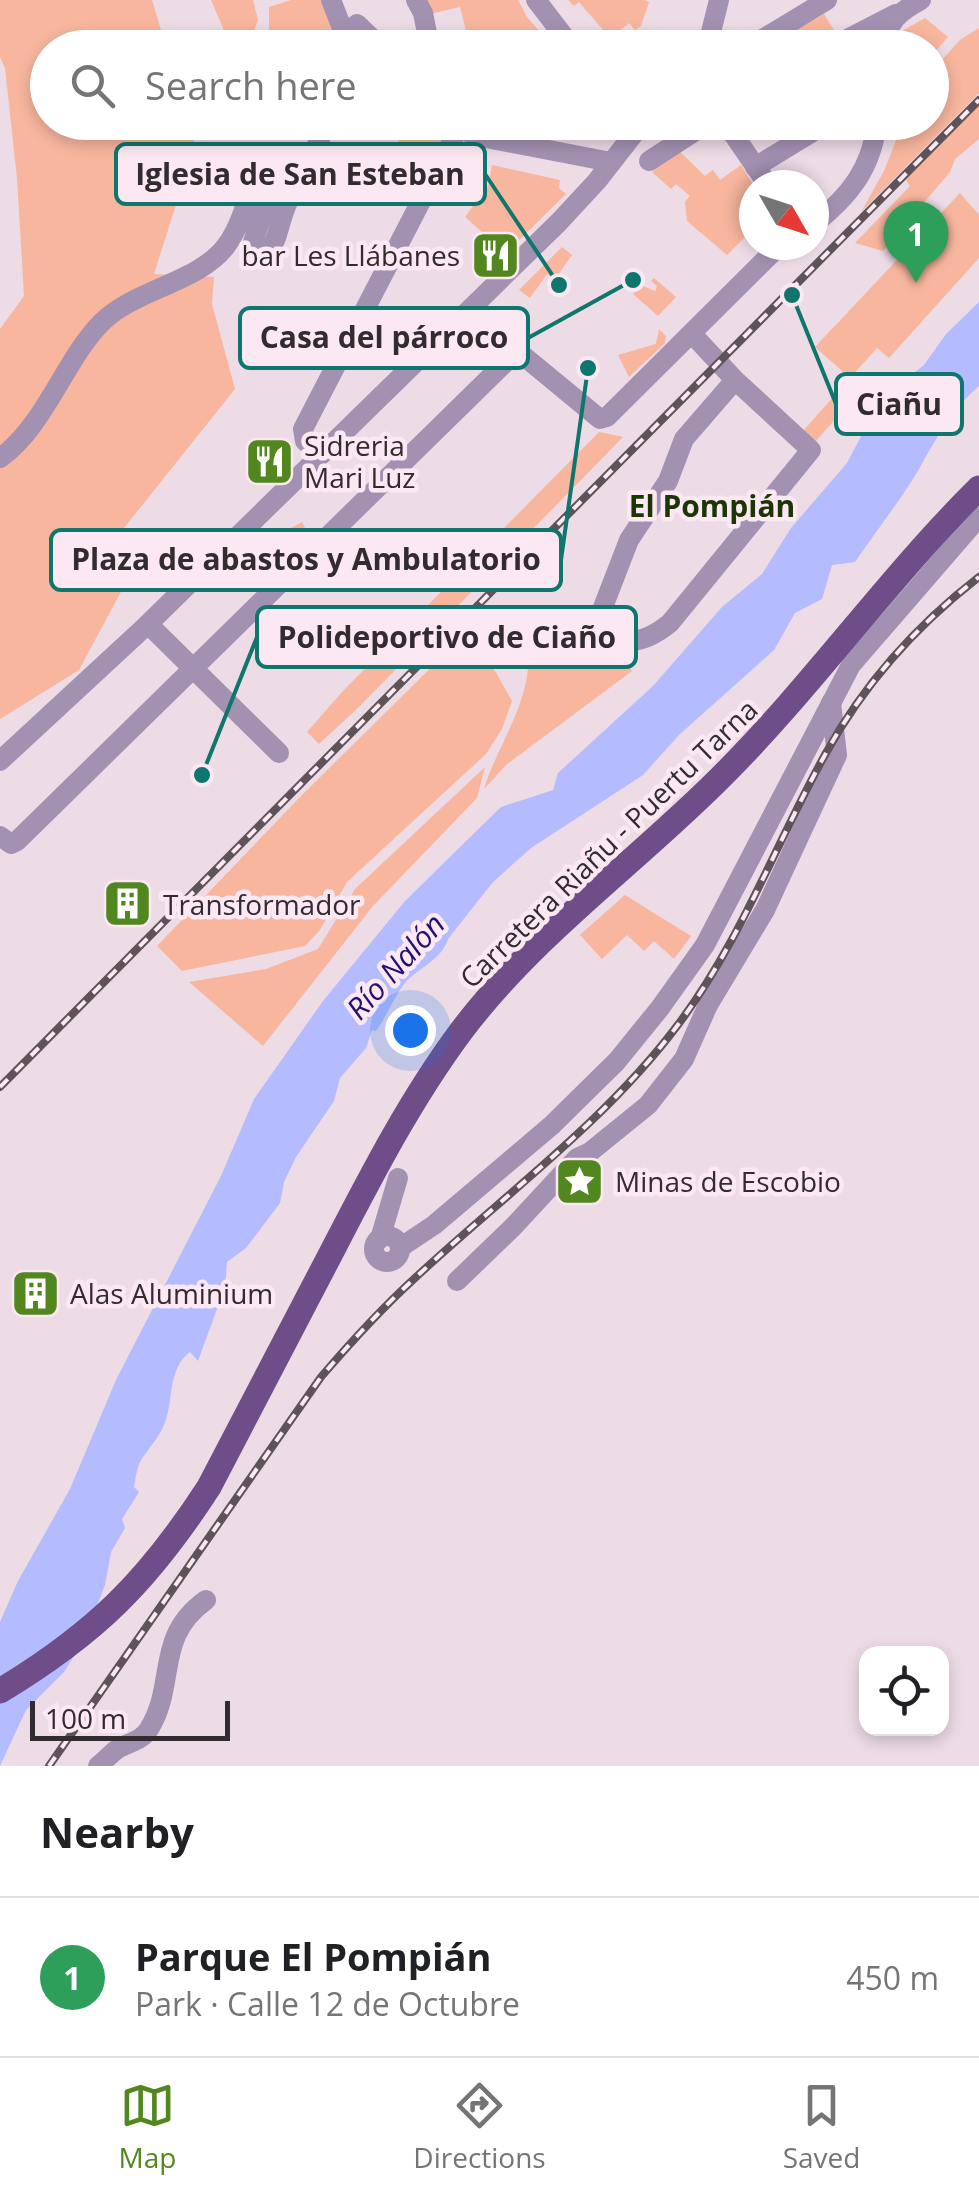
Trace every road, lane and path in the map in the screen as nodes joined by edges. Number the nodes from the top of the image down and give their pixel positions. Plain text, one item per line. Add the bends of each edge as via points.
1 (331, 0) edge
2 (416, 0) edge
3 (719, 0) edge
4 (827, 0) edge
5 (921, 0) edge
6 (545, 4) edge
7 (896, 14) junction
8 (356, 24) dead end
9 (343, 30) edge
10 (362, 30) edge
11 (426, 30) edge
12 (562, 30) edge
13 (712, 30) edge
14 (778, 30) edge
15 (865, 30) edge
16 (888, 30) edge
17 (320, 140) edge
18 (454, 140) edge
19 (497, 140) edge
20 (627, 140) edge
21 (680, 140) edge
22 (737, 140) edge
23 (800, 140) edge
24 (875, 140) edge
25 (649, 160) dead end
26 (611, 162) junction
27 (756, 167) junction
28 (758, 170) edge
29 (829, 212) edge
30 (765, 260) edge
31 (469, 311) junction
32 (692, 335) junction
33 (518, 350) junction
34 (735, 380) junction
35 (320, 456) junction
36 (0, 458) edge
37 (979, 488) edge
38 (979, 517) edge
39 (148, 624) junction
40 (194, 668) junction
41 (830, 703) junction
42 (279, 753) dead end
43 (0, 762) edge
44 (0, 836) edge
45 (398, 1178) dead end
46 (457, 1282) dead end
47 (206, 1600) dead end
48 (0, 1691) edge
49 (98, 1766) edge

1 - 9 street
2 - 11 street
3 - 13 street
4 - 14 street
5 - 7 street
6 - 12 street
7 - 15 street
7 - 16 street
8 - 10 street
17 - 36 street via 268,254 251,250 272,175 260,166 224,249 118,308
18 - 35 street via 302,430
19 - 26 street
20 - 26 street
21 - 25 street
22 - 27 street
23 - 27 street
24 - 29 street via 861,178
26 - 31 street via 578,204
27 - 28 street
30 - 32 street
31 - 33 street
31 - 35 street
32 - 33 street via 600,420
32 - 34 street
33 - 40 street
34 - 34 street via 684,439 668,481 628,540 600,615 613,636 648,638 670,623 811,450
35 - 39 street
37 - 48 main road, Carretera Riañu - Puertu Tarna via 724,775 568,917 463,1029 372,1174 209,1487 157,1563 88,1632
38 - 41 street via 851,665
39 - 40 street
39 - 43 street
40 - 42 street
40 - 44 street via 17,841
41 - 45 street via 704,944 617,1061 434,1226 390,1236
41 - 46 street via 837,755 765,910 684,1059 648,1105 577,1158
47 - 49 street via 175,1637 150,1728

